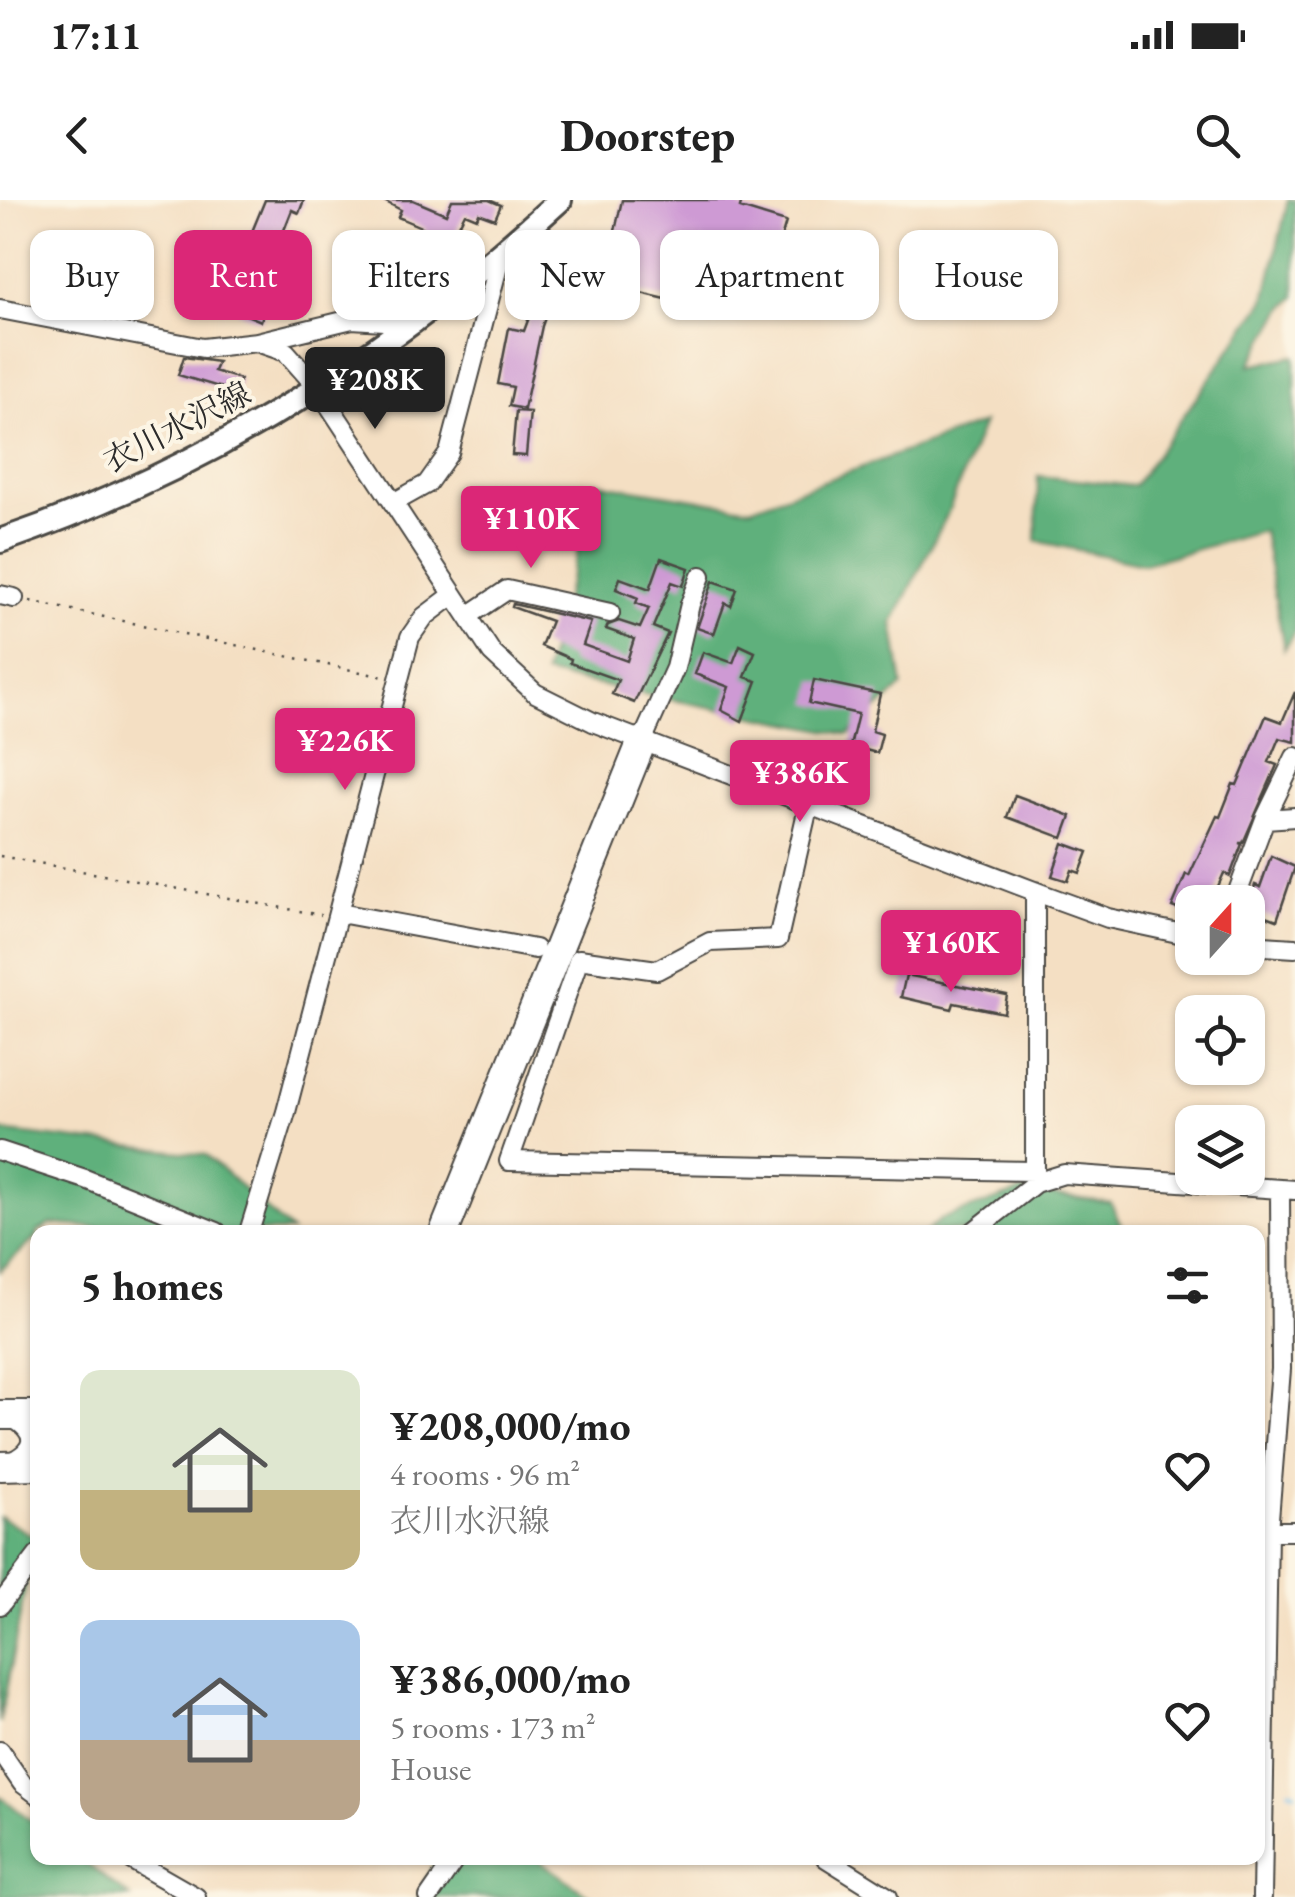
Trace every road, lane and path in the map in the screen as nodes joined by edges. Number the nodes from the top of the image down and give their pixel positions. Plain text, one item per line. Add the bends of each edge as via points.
1 (560, 200) edge
2 (501, 255) junction
3 (0, 309) edge
4 (415, 323) junction
5 (257, 342) junction
6 (317, 387) junction
7 (393, 503) junction
8 (0, 541) edge
9 (701, 576) dead end
10 (453, 595) junction
11 (7, 596) edge
12 (610, 613) dead end
13 (468, 616) junction
14 (398, 680) junction
15 (642, 741) junction
16 (1295, 757) edge
17 (809, 802) junction
18 (1295, 817) edge
19 (1265, 820) junction
20 (0, 856) edge
21 (1240, 885) edge
22 (1035, 891) junction
23 (337, 918) junction
24 (1175, 932) edge
25 (1265, 947) edge
26 (1295, 948) edge
27 (535, 949) dead end
28 (0, 1151) edge
29 (1034, 1176) junction
30 (1288, 1190) edge
31 (200, 1225) edge
32 (252, 1225) edge
33 (447, 1225) edge
34 (981, 1225) edge
35 (3, 1415) edge
36 (30, 1415) edge
37 (30, 1434) edge
38 (30, 1448) edge
39 (30, 1465) edge
40 (2, 1466) edge
41 (1265, 1513) edge
42 (1265, 1531) edge
43 (1295, 1531) edge
44 (30, 1565) edge
45 (0, 1604) edge
46 (0, 1751) edge
47 (30, 1788) edge
48 (140, 1865) edge
49 (451, 1865) edge
50 (837, 1865) edge
51 (1262, 1865) edge
52 (196, 1897) edge
53 (429, 1897) edge
54 (888, 1897) edge
55 (1262, 1897) edge

1 - 2 main road, 衣川水沢線
2 - 4 main road, 衣川水沢線
2 - 7 street via 450,453 427,484
3 - 5 street via 202,348
4 - 5 street via 352,319
4 - 6 main road, 衣川水沢線
5 - 6 street via 286,352
6 - 7 street
6 - 8 main road, 衣川水沢線 via 93,506
7 - 10 street
9 - 15 street via 676,668
10 - 13 street
10 - 14 street via 414,627
11 - 14 path
12 - 13 street via 507,590
13 - 15 street via 492,653 535,692
14 - 23 street
15 - 17 street
15 - 33 highway
16 - 19 street
17 - 22 street
17 - 29 street via 778,939 710,942 657,970 579,959 510,1160
18 - 19 street
19 - 21 street
20 - 23 path
22 - 24 street via 1108,918
22 - 29 street
23 - 27 street via 345,914
23 - 32 street
25 - 26 street
28 - 31 street
29 - 30 street
29 - 34 street
30 - 41 street via 1281,1369
35 - 36 highway
35 - 37 street
38 - 40 street
39 - 40 highway
42 - 43 street
44 - 45 street
46 - 47 street
48 - 52 street
49 - 53 street
50 - 54 street
51 - 55 street

